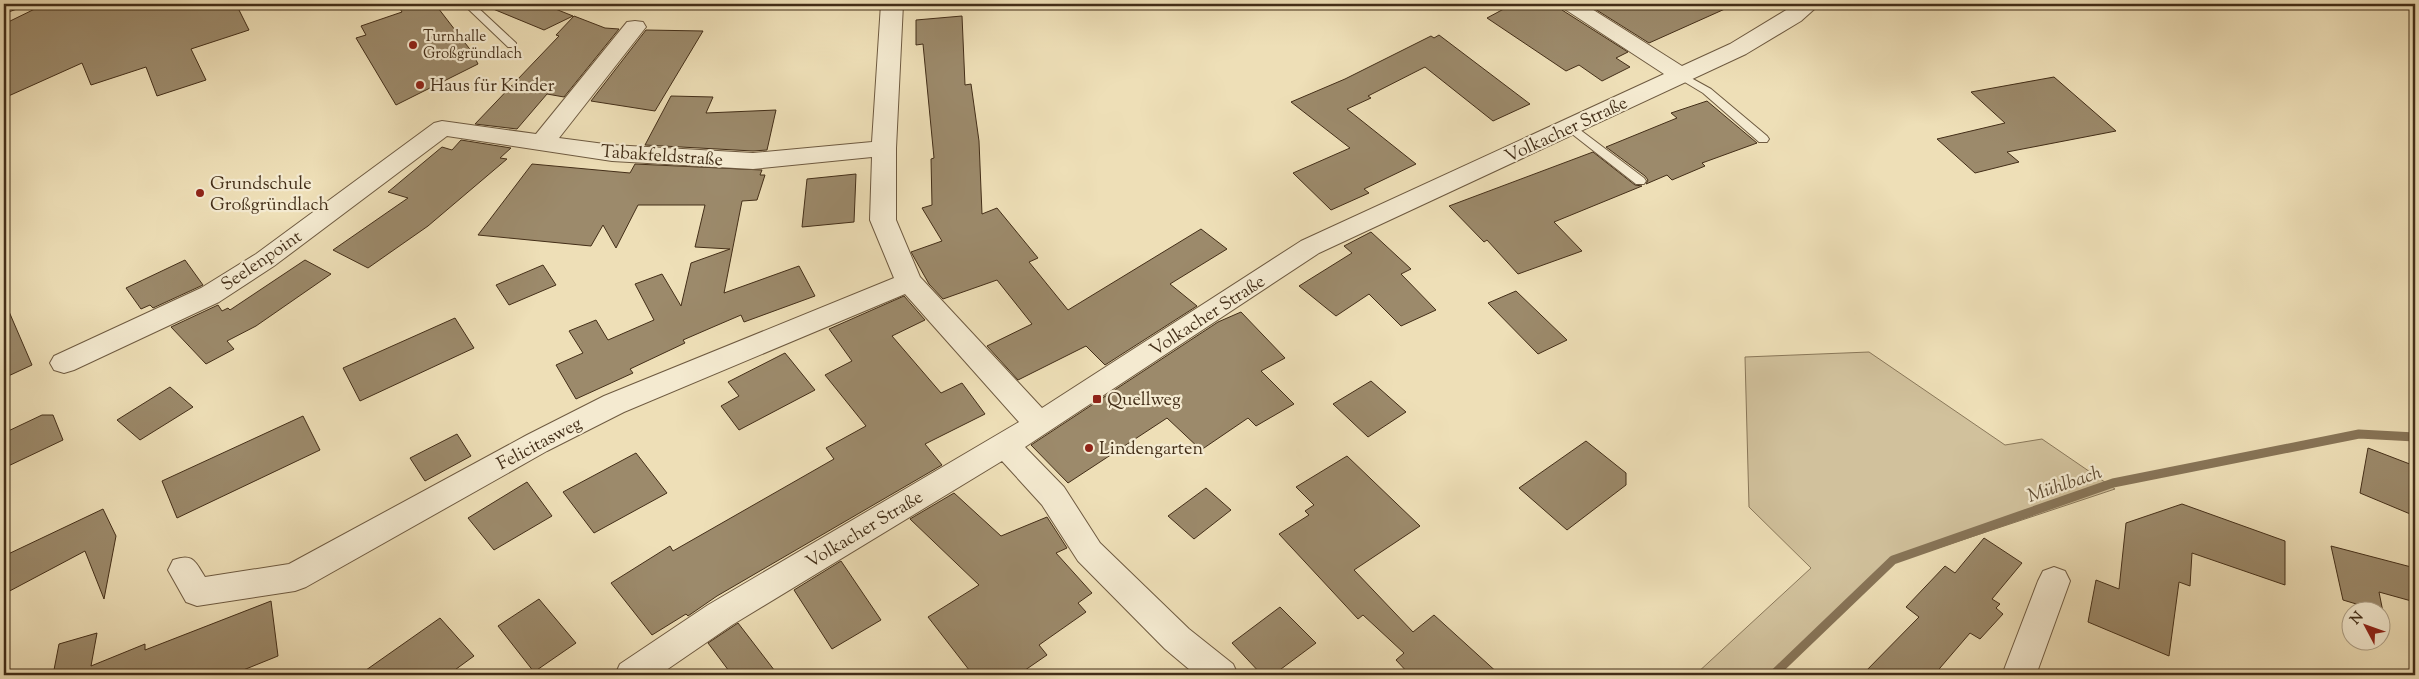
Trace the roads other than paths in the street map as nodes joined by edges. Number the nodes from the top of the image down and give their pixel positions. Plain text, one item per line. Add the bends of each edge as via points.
1 (11, 4) edge
2 (468, 4) edge
3 (892, 4) edge
4 (1570, 4) edge
5 (1809, 4) edge
6 (4, 8) edge
7 (635, 27) dead end
8 (512, 45) dead end
9 (1682, 76) junction
10 (1571, 127) junction
11 (442, 128) joint
12 (1763, 139) dead end
13 (541, 144) junction
14 (884, 148) junction
15 (1640, 180) dead end
16 (909, 282) junction
17 (64, 363) dead end
18 (1039, 424) junction
19 (1004, 444) junction
20 (184, 570) dead end
21 (2054, 581) dead end
22 (632, 675) edge
23 (1221, 675) edge
24 (2019, 675) edge

1 - 6 street
2 - 8 lane
3 - 14 street
4 - 9 street
5 - 9 street, Volkacher Straße via 1738,49
7 - 13 street
9 - 10 street, Volkacher Straße
9 - 12 lane via 1707,91
10 - 15 lane
10 - 18 street, Volkacher Straße via 1310,247
11 - 13 street, Tabakfeldstraße
11 - 17 street, Seelenpoint via 265,260 210,295
13 - 14 street, Tabakfeldstraße via 612,153 754,160
14 - 16 street via 883,220
16 - 18 street
16 - 20 street, Felicitasweg via 614,404 295,577 197,592
18 - 19 street, Volkacher Straße
19 - 22 street, Volkacher Straße via 720,615
19 - 23 street via 1052,496 1089,552 1177,640
21 - 24 street

